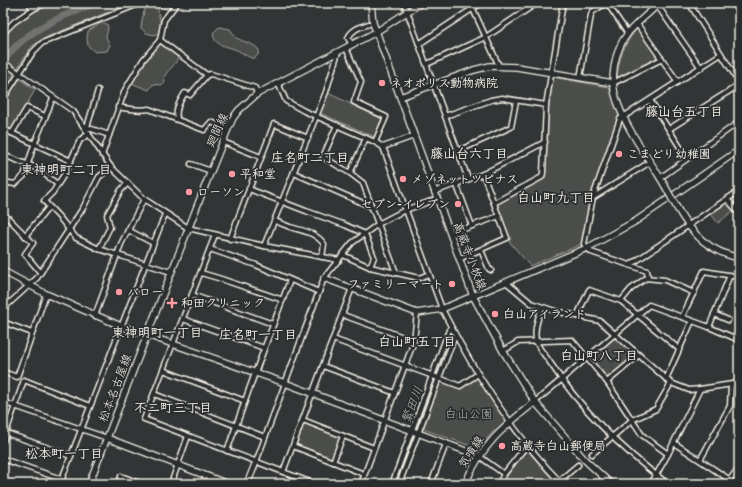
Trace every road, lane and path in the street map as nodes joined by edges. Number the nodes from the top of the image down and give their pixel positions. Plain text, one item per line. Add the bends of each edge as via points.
1 (28, 3) edge
2 (46, 3) edge
3 (141, 3) edge
4 (177, 3) edge
5 (372, 3) edge
6 (404, 3) edge
7 (421, 3) edge
8 (481, 3) edge
9 (537, 3) edge
10 (563, 3) edge
11 (606, 3) edge
12 (647, 3) edge
13 (689, 3) edge
14 (658, 4) edge
15 (529, 5) edge
16 (33, 9) junction
17 (473, 9) junction
18 (651, 9) junction
19 (407, 12) junction
20 (369, 24) dead end
21 (637, 24) junction
22 (376, 32) junction
23 (3, 33) edge
24 (628, 34) junction
25 (486, 37) junction
26 (160, 40) junction
27 (419, 44) junction
28 (352, 45) junction
29 (346, 48) junction
30 (338, 52) junction
31 (722, 54) junction
32 (662, 59) junction
33 (3, 62) edge
34 (427, 64) junction
35 (499, 66) junction
36 (700, 68) junction
37 (552, 73) junction
38 (19, 74) junction
39 (207, 75) junction
40 (580, 78) junction
41 (678, 82) junction
42 (278, 83) junction
43 (614, 83) junction
44 (739, 83) edge
45 (434, 85) junction
46 (98, 90) dead end
47 (257, 94) junction
48 (400, 97) junction
49 (53, 98) junction
50 (3, 99) edge
51 (650, 100) junction
52 (516, 101) junction
53 (546, 105) junction
54 (118, 107) junction
55 (45, 116) junction
56 (316, 116) junction
57 (445, 116) junction
58 (624, 117) junction
59 (177, 119) junction
60 (739, 122) edge
61 (337, 126) junction
62 (86, 128) junction
63 (3, 129) edge
64 (228, 129) junction
65 (669, 129) junction
66 (12, 133) junction
67 (89, 134) junction
68 (108, 135) junction
69 (414, 136) junction
70 (308, 138) junction
71 (366, 138) junction
72 (223, 142) junction
73 (375, 142) junction
74 (544, 142) junction
75 (34, 144) junction
76 (383, 147) junction
77 (739, 150) edge
78 (458, 151) junction
79 (3, 155) edge
80 (102, 155) junction
81 (261, 157) junction
82 (687, 158) junction
83 (71, 161) junction
84 (650, 162) junction
85 (191, 164) dead end
86 (28, 165) junction
87 (111, 167) junction
88 (211, 171) junction
89 (294, 173) junction
90 (350, 173) junction
91 (483, 174) junction
92 (660, 178) junction
93 (468, 179) junction
94 (3, 182) edge
95 (128, 183) junction
96 (57, 184) junction
97 (456, 184) junction
98 (249, 189) junction
99 (739, 191) edge
100 (434, 192) junction
101 (594, 197) junction
102 (144, 199) junction
103 (437, 199) junction
104 (727, 199) junction
105 (283, 202) junction
106 (494, 203) junction
107 (49, 206) junction
108 (372, 207) junction
109 (406, 210) junction
110 (3, 213) edge
111 (739, 213) edge
112 (165, 214) junction
113 (499, 216) junction
114 (275, 221) junction
115 (378, 224) junction
116 (472, 226) junction
117 (688, 226) junction
118 (188, 228) junction
119 (69, 230) junction
120 (128, 230) junction
121 (365, 234) junction
122 (450, 234) junction
123 (215, 235) junction
124 (25, 236) junction
125 (230, 239) junction
126 (154, 243) junction
127 (264, 246) junction
128 (587, 248) junction
129 (99, 249) junction
130 (210, 249) junction
131 (481, 250) junction
132 (118, 255) junction
133 (343, 255) junction
134 (322, 257) junction
135 (739, 258) edge
136 (459, 259) junction
137 (339, 260) junction
138 (145, 264) junction
139 (630, 265) junction
140 (370, 267) junction
141 (491, 270) dead end
142 (3, 271) edge
143 (40, 272) junction
144 (171, 272) junction
145 (201, 273) junction
146 (396, 273) junction
147 (429, 274) junction
148 (730, 276) junction
149 (739, 277) edge
150 (324, 278) junction
151 (648, 278) junction
152 (290, 280) junction
153 (506, 282) junction
154 (29, 286) junction
155 (352, 288) junction
156 (319, 292) junction
157 (694, 293) junction
158 (46, 294) junction
159 (192, 295) junction
160 (473, 296) junction
161 (283, 300) junction
162 (621, 301) junction
163 (542, 307) junction
164 (3, 309) edge
165 (442, 309) junction
166 (417, 313) junction
167 (343, 314) junction
168 (714, 314) junction
169 (726, 314) dead end
170 (637, 315) junction
171 (96, 316) junction
172 (577, 316) junction
173 (682, 317) junction
174 (183, 319) junction
175 (692, 321) junction
176 (3, 322) edge
177 (273, 324) junction
178 (121, 326) junction
179 (708, 327) junction
180 (452, 329) junction
181 (32, 333) junction
182 (614, 334) junction
183 (147, 335) junction
184 (456, 337) junction
185 (738, 338) edge
186 (333, 339) junction
187 (414, 341) junction
188 (536, 342) junction
189 (173, 344) junction
190 (264, 348) junction
191 (679, 349) junction
192 (503, 351) junction
193 (639, 355) junction
194 (586, 358) junction
195 (405, 365) junction
196 (323, 366) junction
197 (164, 370) junction
198 (3, 372) edge
199 (255, 373) junction
200 (478, 374) junction
201 (433, 376) junction
202 (439, 378) junction
203 (666, 378) junction
204 (561, 380) junction
205 (607, 382) junction
206 (285, 383) junction
207 (671, 383) junction
208 (739, 383) edge
209 (731, 386) junction
210 (700, 390) junction
211 (395, 393) junction
212 (154, 394) junction
213 (312, 394) junction
214 (245, 401) junction
215 (3, 402) edge
216 (535, 402) junction
217 (14, 406) junction
218 (90, 406) junction
219 (303, 420) junction
220 (632, 420) junction
221 (384, 421) junction
222 (510, 422) junction
223 (236, 426) junction
224 (81, 429) junction
225 (415, 432) junction
226 (6, 433) junction
227 (188, 436) junction
228 (343, 436) junction
229 (265, 437) junction
230 (611, 437) junction
231 (107, 438) junction
232 (3, 441) edge
233 (674, 443) junction
234 (446, 444) junction
235 (527, 445) junction
236 (293, 446) junction
237 (374, 448) junction
238 (228, 451) junction
239 (592, 454) dead end
240 (668, 454) junction
241 (71, 456) junction
242 (479, 456) junction
243 (3, 459) edge
244 (700, 460) junction
245 (256, 462) junction
246 (333, 462) junction
247 (178, 465) junction
248 (578, 465) dead end
249 (739, 466) edge
250 (283, 472) junction
251 (364, 474) junction
252 (504, 474) junction
253 (657, 476) junction
254 (730, 480) junction
255 (60, 482) edge
256 (561, 483) edge
257 (89, 484) edge
258 (118, 484) edge
259 (142, 484) edge
260 (171, 484) edge
261 (228, 484) edge
262 (247, 484) edge
263 (315, 484) edge
264 (361, 484) edge
265 (392, 484) edge
266 (399, 484) edge
267 (431, 484) edge
268 (465, 484) edge
269 (499, 484) edge
270 (611, 484) edge
271 (651, 484) edge
272 (668, 484) edge
273 (727, 484) edge

1 - 16 street
2 - 16 street
3 - 38 street via 42,44 33,52
4 - 26 street via 164,20
5 - 22 street, 高蔵寺小牧線
6 - 19 street
7 - 19 street, 廻間線
8 - 17 street
9 - 15 street
10 - 37 street
11 - 24 street
11 - 40 street via 590,15
12 - 18 street
13 - 31 street
14 - 18 street
14 - 36 street
15 - 25 street
16 - 23 street via 18,18
17 - 25 street
17 - 27 street
18 - 21 street
19 - 22 street, 廻間線
19 - 27 street
20 - 28 street via 358,27 349,36
21 - 24 street
21 - 32 street
22 - 28 street, 廻間線
22 - 48 street, 高蔵寺小牧線
24 - 43 street via 616,58
25 - 34 street
25 - 35 street
26 - 39 street
26 - 54 street via 132,77
27 - 34 street
28 - 29 street, 廻間線
29 - 30 street, 廻間線
29 - 73 street via 361,82 354,102 386,116
30 - 42 street, 廻間線
30 - 56 street
31 - 36 street
31 - 44 street
32 - 41 street
32 - 43 street
33 - 38 street
34 - 45 street
35 - 37 street
35 - 45 street via 474,70
36 - 41 street
37 - 40 street
37 - 53 street
38 - 49 street
38 - 50 street
39 - 47 street via 255,88
39 - 59 street via 190,95 185,93 179,102
40 - 43 street
41 - 51 street
42 - 47 street, 廻間線
42 - 56 street via 286,100
43 - 58 street via 616,99
44 - 65 street
45 - 48 street
45 - 57 street
46 - 62 street
47 - 64 street, 廻間線 via 239,110
48 - 69 street, 高蔵寺小牧線
49 - 55 street
49 - 62 street via 73,111
51 - 58 street
51 - 65 street
52 - 53 street
52 - 57 street via 502,98 491,100
52 - 78 street via 511,126
53 - 74 street
54 - 59 street via 141,111 149,109
54 - 68 street
55 - 66 street via 27,108
55 - 75 street
56 - 61 street
56 - 70 street
57 - 78 street
58 - 84 street
58 - 101 street via 620,119
59 - 64 street via 204,130 211,122
60 - 82 street
61 - 71 street
61 - 90 street via 323,157
62 - 67 street
62 - 68 street
63 - 66 street
64 - 72 street, 廻間線
65 - 82 street
66 - 75 street
67 - 80 street
67 - 83 street via 80,140
68 - 80 street
69 - 76 street
69 - 100 street, 高蔵寺小牧線
70 - 81 street via 274,124
70 - 89 street
71 - 73 street
71 - 90 street
72 - 81 street
72 - 88 street, 廻間線
73 - 76 street
74 - 91 street
74 - 106 street via 542,177
75 - 83 street
75 - 86 street
76 - 109 street
77 - 128 street via 636,221
78 - 93 street
79 - 86 street
80 - 87 street
81 - 98 street
82 - 92 street
83 - 96 street
84 - 92 street
84 - 101 street
85 - 88 street
86 - 94 street via 24,176 15,184
86 - 96 street via 37,168
87 - 95 street
87 - 119 street via 98,177
88 - 118 street, 廻間線
89 - 105 street
89 - 108 street
90 - 108 street via 363,183
91 - 93 street
91 - 106 street
92 - 117 street, bridge
93 - 97 street
95 - 102 street
95 - 129 street via 107,215 110,227
96 - 107 street via 44,201
97 - 100 street
97 - 116 street
98 - 105 street
98 - 125 street
99 - 104 street
100 - 103 street, 高蔵寺小牧線
101 - 128 street via 584,244
102 - 112 street
102 - 120 street
103 - 109 street
103 - 122 street, 高蔵寺小牧線
104 - 111 street
104 - 117 street
105 - 114 street
105 - 121 street
106 - 113 street
107 - 119 street
107 - 124 street
108 - 115 street
109 - 115 street
109 - 147 street
110 - 124 street
112 - 118 street
112 - 126 street
113 - 116 street
113 - 131 street via 507,238
114 - 127 street
114 - 134 street via 307,231 322,241
115 - 121 street
115 - 146 street
116 - 122 street
117 - 135 street via 710,247
117 - 139 street
118 - 123 street
118 - 144 street, 廻間線
119 - 129 street via 76,238
119 - 143 street
120 - 126 street
120 - 132 street
121 - 133 street
121 - 140 street via 374,257
122 - 136 street, 高蔵寺小牧線
123 - 125 street
123 - 130 street
124 - 143 street via 33,243 24,254
125 - 127 street
126 - 138 street
127 - 134 street
128 - 139 street
128 - 153 street
129 - 132 street
130 - 145 street
130 - 152 street
131 - 136 street
131 - 141 street
132 - 138 street
132 - 171 street
133 - 137 street
133 - 140 street
134 - 137 street
136 - 160 street, 高蔵寺小牧線
137 - 150 street
138 - 144 street
138 - 178 street
139 - 151 street via 647,271
140 - 146 street
142 - 154 street
143 - 154 street
144 - 183 street, 廻間線
145 - 159 street
145 - 161 street
146 - 147 street via 419,278
147 - 165 street
148 - 149 street
148 - 157 street via 704,271
148 - 168 street
150 - 155 street
150 - 156 street
151 - 157 street via 665,280
151 - 162 street via 630,289
152 - 156 street
152 - 161 street
153 - 160 street
153 - 163 street via 531,303
154 - 158 street
154 - 164 street
155 - 166 street
155 - 167 street
156 - 206 street
157 - 173 street
158 - 171 street
158 - 181 street
159 - 174 street
159 - 177 street
160 - 165 street
160 - 192 street, 高蔵寺小牧線
161 - 177 street
162 - 170 street
162 - 172 street via 589,290
163 - 172 street
163 - 188 street via 537,324
165 - 166 street
165 - 180 street
166 - 187 street
167 - 186 street
167 - 187 street
168 - 169 street via 726,320
168 - 179 street
170 - 173 street via 649,304
170 - 182 street
170 - 191 street
171 - 178 street
172 - 182 street via 600,321
173 - 175 street
174 - 189 street
174 - 190 street
175 - 179 street
175 - 191 street
176 - 181 street
177 - 190 street
178 - 183 street
178 - 218 street
179 - 185 street
180 - 184 street
180 - 201 street via 449,330
181 - 198 street via 17,377
182 - 193 street
182 - 194 street
183 - 189 street
183 - 231 street, 松本名古屋線
184 - 200 street
184 - 202 street
186 - 195 street
186 - 196 street
187 - 195 street
188 - 192 street via 518,342
188 - 194 street via 572,340
188 - 204 street
189 - 197 street
189 - 199 street
190 - 199 street
191 - 203 street
192 - 216 street, 高蔵寺小牧線
193 - 203 street
193 - 205 street
194 - 204 street
194 - 205 street
195 - 201 street
195 - 211 street
196 - 211 street
196 - 213 street
197 - 212 street
197 - 214 street
199 - 206 street
199 - 214 street
200 - 202 street via 460,386
200 - 222 street
201 - 202 street
201 - 225 street
202 - 225 street
203 - 207 street
204 - 216 street
204 - 230 street
205 - 220 street
206 - 213 street
206 - 229 street
207 - 210 street via 689,390
207 - 220 street via 656,408
208 - 209 street
209 - 210 street
209 - 244 street via 730,406
210 - 233 street
211 - 221 street
212 - 223 street
212 - 227 street via 144,419
213 - 219 street
213 - 221 street
214 - 223 street
215 - 217 street
216 - 222 street, 気噴線
216 - 270 street, 高蔵寺小牧線 via 585,460
217 - 218 street via 24,380
217 - 224 street
217 - 226 street
218 - 224 street
219 - 228 street
219 - 236 street
220 - 230 street
220 - 240 street via 642,435
221 - 225 street
221 - 237 street
222 - 235 street
222 - 242 street, 気噴線
223 - 229 street
223 - 238 street
224 - 231 street
224 - 241 street
225 - 234 street
225 - 265 street
225 - 266 street
226 - 232 street
226 - 241 street
227 - 238 street
227 - 247 street
228 - 237 street
228 - 246 street
229 - 245 street
230 - 239 street
230 - 253 street
231 - 247 street
231 - 257 street, 松本名古屋線
233 - 240 street
233 - 244 street
234 - 242 street
234 - 267 street
235 - 252 street
235 - 256 street
236 - 246 street
236 - 250 street
237 - 251 street
238 - 245 street
240 - 253 street
241 - 255 street
242 - 252 street
242 - 268 street, 気噴線
243 - 255 street
244 - 254 street
245 - 250 street
245 - 262 street
246 - 251 street
247 - 260 street
247 - 261 street
248 - 256 street
249 - 254 street
250 - 263 street
251 - 264 street
252 - 269 street
253 - 271 street
253 - 272 street
254 - 273 street
258 - 259 street via 121,476

